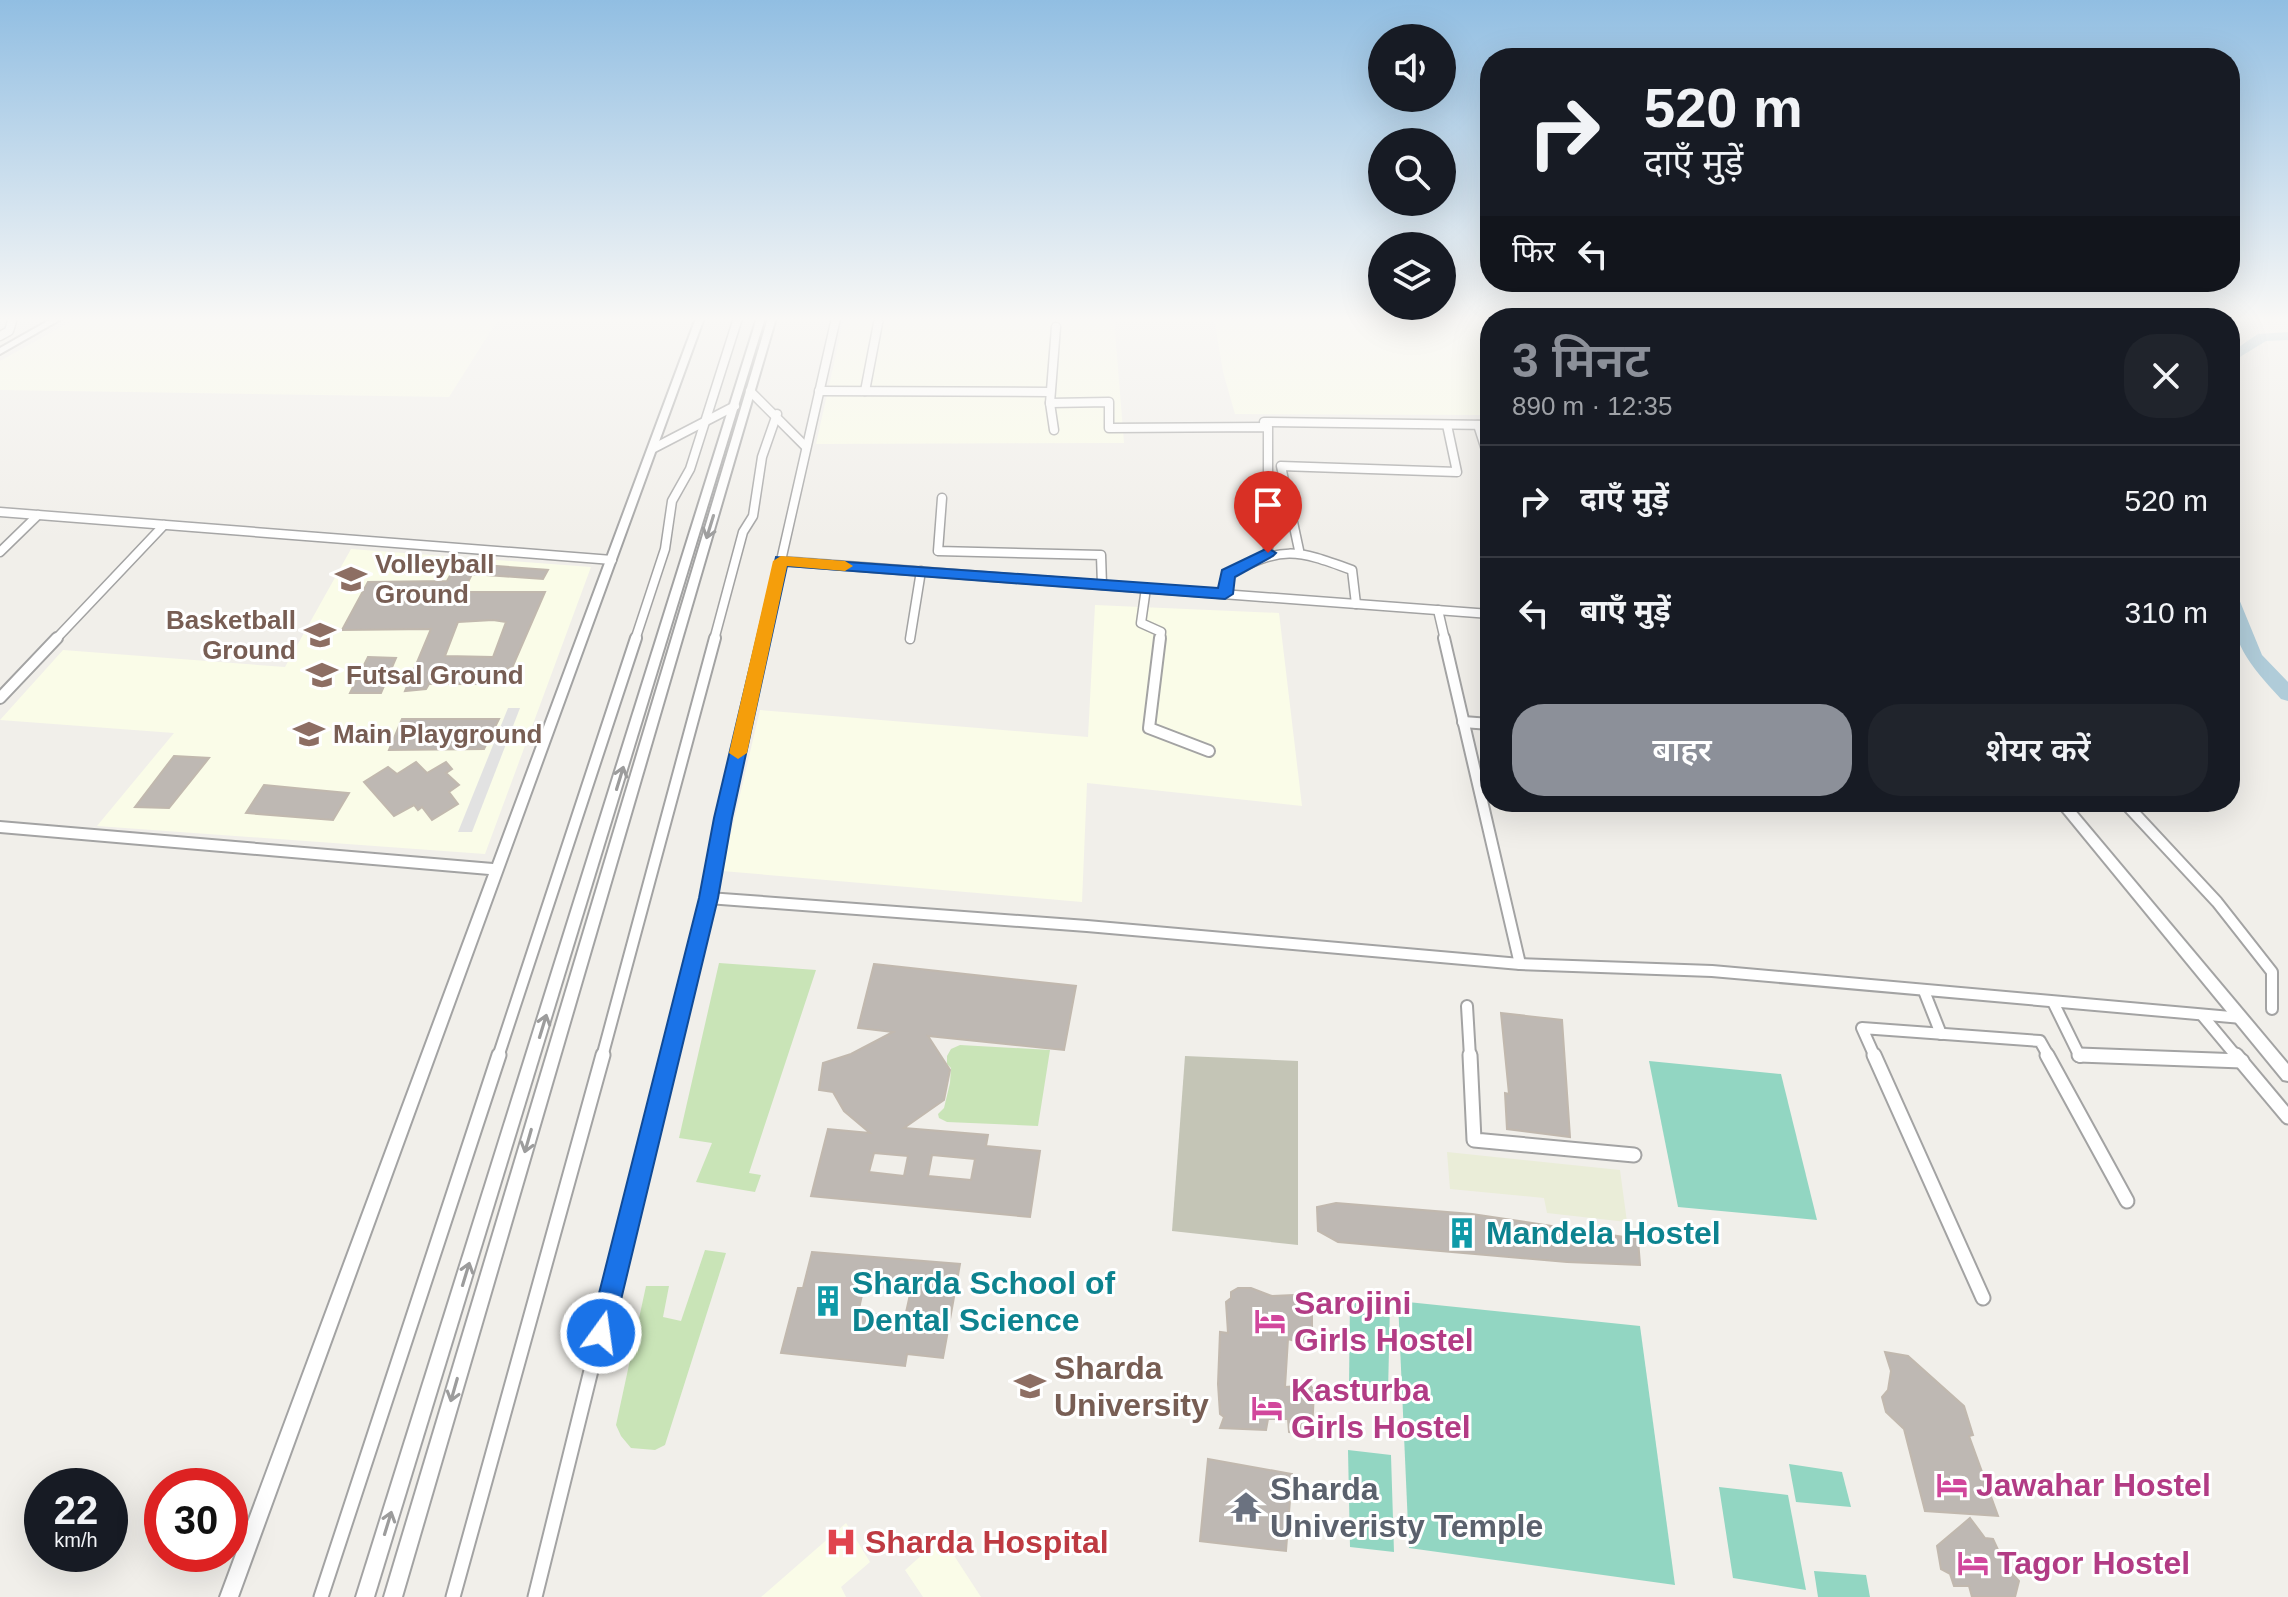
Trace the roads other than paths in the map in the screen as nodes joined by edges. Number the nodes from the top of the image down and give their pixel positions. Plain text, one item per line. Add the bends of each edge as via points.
1 (1050, 392) edge
2 (674, 393) edge
3 (714, 393) edge
4 (739, 393) edge
5 (750, 393) edge
6 (752, 393) edge
7 (819, 393) edge
8 (1050, 403) junction
9 (735, 406) junction
10 (777, 414) junction
11 (704, 422) junction
12 (1264, 422) dead end
13 (1447, 425) junction
14 (1478, 425) joint
15 (1054, 430) dead end
16 (1480, 431) edge
17 (806, 447) junction
18 (654, 448) junction
19 (942, 498) dead end
20 (0, 512) edge
21 (38, 515) junction
22 (164, 525) junction
23 (1299, 550) junction
24 (0, 552) edge
25 (1268, 553) junction
26 (988, 554) junction
27 (612, 560) junction
28 (781, 561) junction
29 (921, 571) junction
30 (986, 576) junction
31 (1102, 585) junction
32 (1146, 588) junction
33 (1225, 594) junction
34 (1356, 604) junction
35 (1438, 610) junction
36 (1480, 613) edge
37 (910, 639) dead end
38 (0, 698) edge
39 (1463, 722) junction
40 (1480, 723) edge
41 (1209, 751) dead end
42 (1480, 794) edge
43 (1484, 812) edge
44 (2069, 812) edge
45 (2133, 812) edge
46 (0, 827) edge
47 (498, 870) junction
48 (708, 898) junction
49 (1520, 964) junction
50 (1924, 991) junction
51 (2053, 1002) junction
52 (1467, 1006) dead end
53 (2272, 1009) dead end
54 (2202, 1015) junction
55 (2242, 1018) junction
56 (1941, 1034) junction
57 (2242, 1061) junction
58 (2288, 1075) edge
59 (2288, 1117) edge
60 (1634, 1155) dead end
61 (2127, 1201) dead end
62 (1983, 1298) dead end
63 (229, 1597) edge
64 (321, 1597) edge
65 (365, 1597) edge
66 (393, 1597) edge
67 (453, 1597) edge
68 (535, 1597) edge

1 - 8 street
2 - 18 street
3 - 11 street
4 - 9 street
5 -> 66 street
6 - 10 street
7 - 17 street
8 - 15 street
8 - 25 street via 1109,402 1109,428 1268,427
9 - 11 street
65 -> 9 street
10 - 17 street
10 - 67 street
11 - 18 street
11 - 64 street via 690,469 672,501 665,549
12 - 13 street
13 - 14 street
13 - 23 street via 1457,472 1281,466
14 - 16 street
17 - 28 street
18 - 27 street
19 - 26 street via 938,551
20 - 21 street
21 - 22 street
21 - 24 street
22 - 27 street
22 - 38 street
23 - 25 street
23 - 34 street via 1352,570
25 - 33 street via 1228,574
26 - 30 street
26 - 31 street via 1101,555
27 - 47 street
28 - 29 street
28 - 48 street
29 - 30 street
29 - 37 street
30 - 31 street
31 - 32 street
32 - 33 street
32 - 41 street via 1141,623 1161,632 1149,728
33 - 34 street
34 - 35 street
35 - 36 street
35 - 39 street
39 - 40 street
39 - 42 street
43 - 49 street
44 - 55 street
45 - 53 street via 2217,902 2272,972
46 - 47 street
47 - 63 street
48 - 49 street
48 - 68 street
49 - 50 street via 1712,971
50 - 51 street
50 - 56 street
51 - 54 street
51 - 57 street via 2080,1057
52 - 60 street via 1474,1140
54 - 55 street
54 - 57 street
55 - 58 street
56 - 61 street via 2040,1041
56 - 62 street via 1862,1028
57 - 59 street

